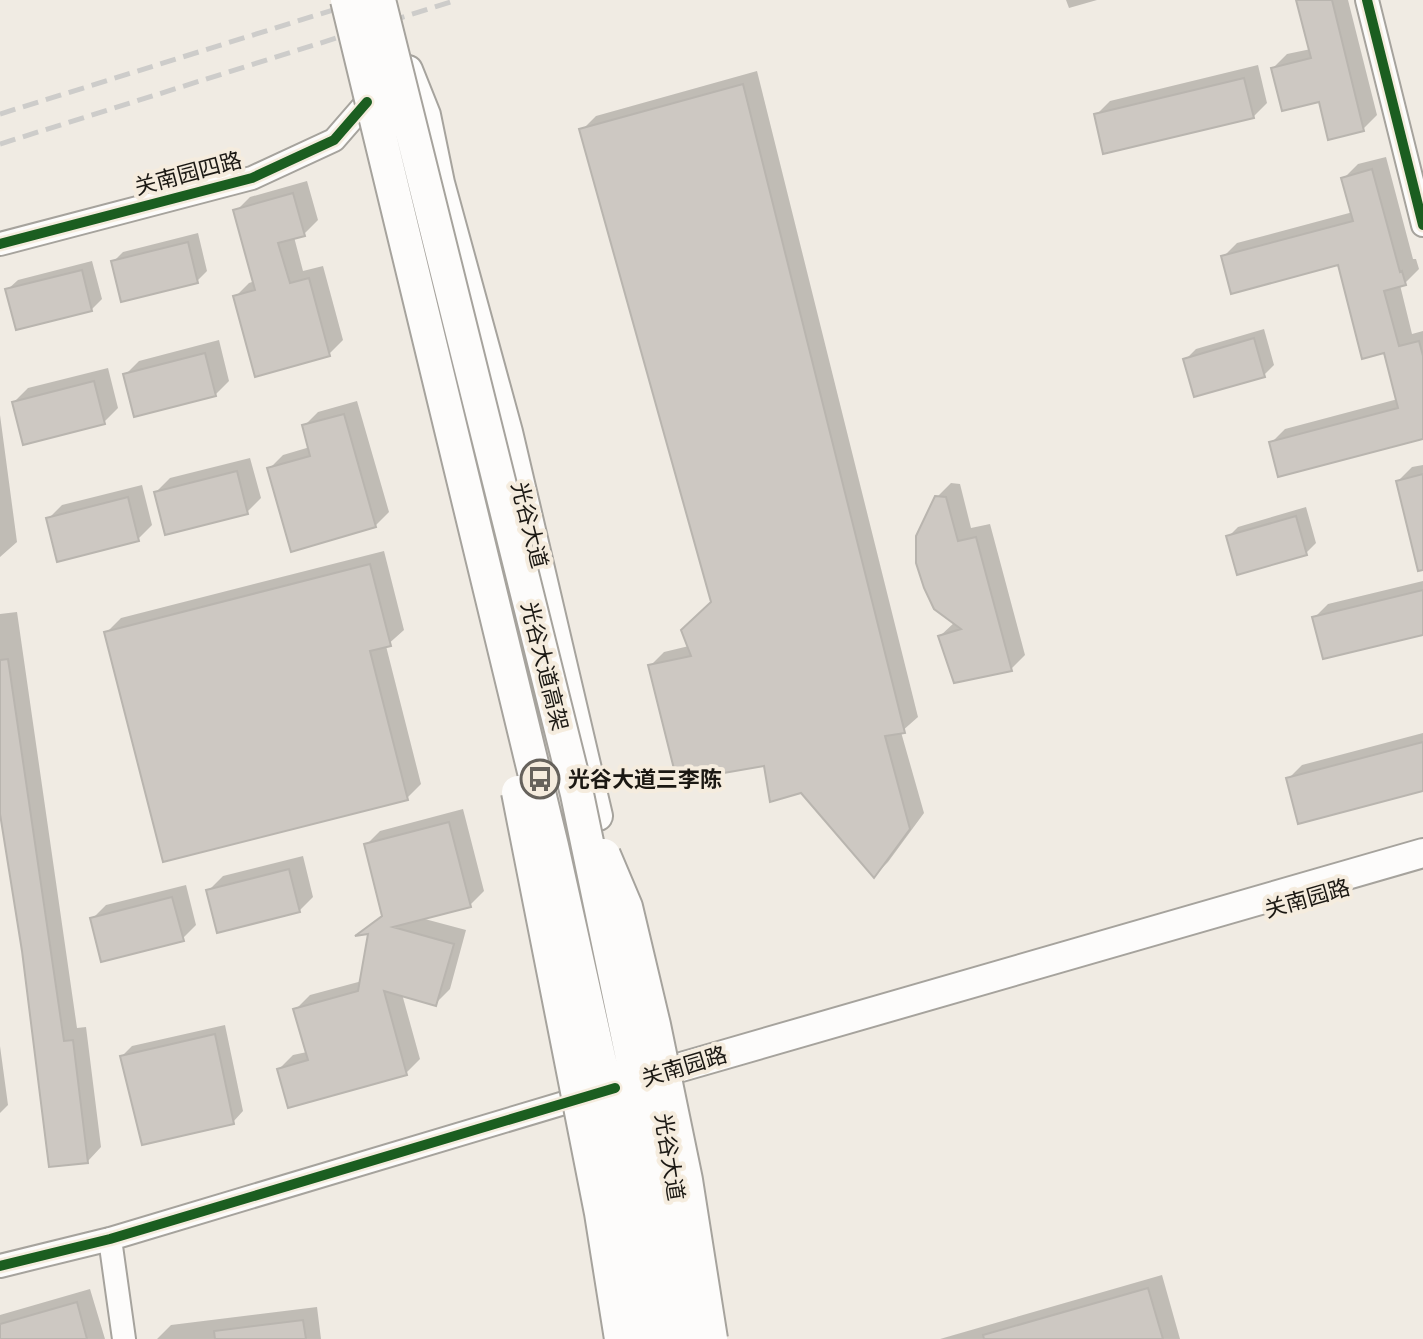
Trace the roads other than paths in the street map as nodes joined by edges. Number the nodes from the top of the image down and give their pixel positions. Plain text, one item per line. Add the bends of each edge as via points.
1 (340, 0) edge
2 (347, 0) edge
3 (379, 0) edge
4 (387, 0) edge
5 (1367, 0) edge
6 (367, 102) junction
7 (1423, 225) edge
8 (0, 244) edge
9 (507, 661) junction
10 (574, 783) junction
11 (1423, 853) edge
12 (1423, 865) edge
13 (658, 1080) junction
14 (615, 1088) junction
15 (110, 1239) junction
16 (0, 1266) edge
17 (124, 1339) edge
18 (621, 1339) edge
19 (651, 1339) edge
20 (681, 1339) edge
21 (700, 1339) edge
22 (711, 1339) edge

1 - 6 main road, 光谷大道
2 - 9 highway, 光谷大道高架, bridge
3 - 10 highway, 光谷大道高架, bridge
4 - 13 main road, 光谷大道 via 426,115 508,432
5 - 7 street
6 - 8 street, 关南园四路 via 334,140 252,178
6 - 14 main road, 光谷大道 via 463,463
9 - 18 highway, bridge via 515,775
9 - 19 highway, 光谷大道高架, bridge via 611,1111
10 - 20 highway, 光谷大道高架, bridge via 642,1106
10 - 22 highway, bridge via 626,907 686,1180
11 - 13 main road, 关南园路
12 - 13 main road, 关南园路
13 - 14 main road, 关南园路
13 - 21 main road, 光谷大道
14 - 15 street
14 - 19 main road, 光谷大道
15 - 16 street
15 - 17 street

